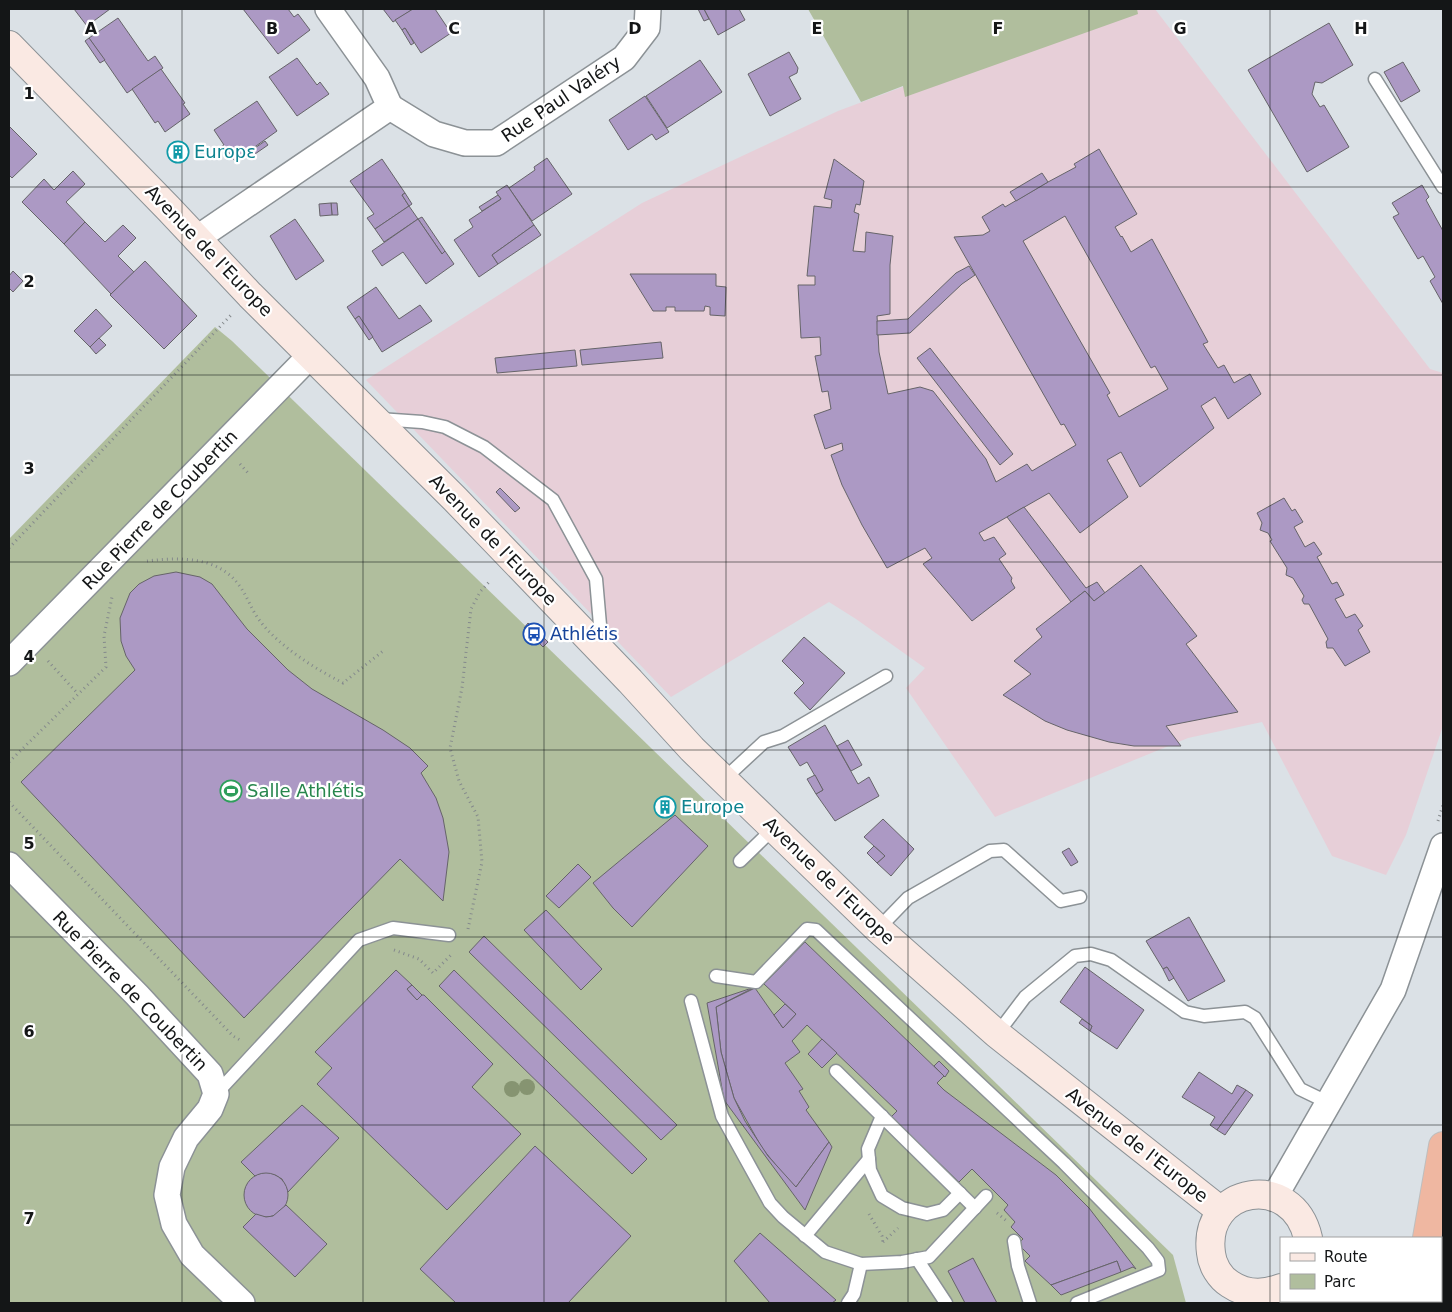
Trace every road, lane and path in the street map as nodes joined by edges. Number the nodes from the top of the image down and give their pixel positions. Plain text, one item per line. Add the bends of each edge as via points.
1 (328, 9) edge
2 (648, 9) edge
3 (9, 45) edge
4 (1375, 79) dead end
5 (390, 107) junction
6 (1443, 187) edge
7 (196, 239) junction
8 (250, 295) junction
9 (310, 356) junction
10 (372, 418) junction
11 (9, 548) edge
12 (139, 561) dead end
13 (489, 582) dead end
14 (114, 594) dead end
15 (30, 642) junction
16 (383, 652) dead end
17 (603, 653) junction
18 (9, 663) edge
19 (886, 676) dead end
20 (78, 694) junction
21 (9, 762) edge
22 (723, 780) junction
23 (9, 802) edge
24 (774, 828) junction
25 (1443, 846) edge
26 (740, 862) dead end
27 (9, 865) edge
28 (1080, 897) dead end
29 (878, 929) junction
30 (466, 934) dead end
31 (449, 935) dead end
32 (455, 949) dead end
33 (385, 953) dead end
34 (716, 976) dead end
35 (691, 1001) dead end
36 (998, 1034) junction
37 (257, 1049) junction
38 (836, 1071) dead end
39 (216, 1094) junction
40 (1329, 1103) junction
41 (882, 1116) junction
42 (1443, 1146) edge
43 (869, 1159) junction
44 (846, 1187) junction
45 (960, 1193) junction
46 (1275, 1196) junction
47 (980, 1203) junction
48 (1221, 1211) junction
49 (805, 1236) junction
50 (1308, 1237) edge
51 (1427, 1237) edge
52 (1014, 1241) joint
53 (918, 1259) junction
54 (884, 1263) junction
55 (861, 1264) junction
56 (1266, 1295) edge
57 (242, 1303) edge
58 (848, 1303) edge
59 (946, 1303) edge
60 (1030, 1303) edge
61 (1077, 1303) edge

1 - 5 street via 376,78
2 - 5 street, Rue Paul Valéry via 647,28 624,58 496,143 465,143 434,134
3 - 7 street, Avenue de l'Europe
4 - 6 lane
5 - 7 street
7 - 8 street, Avenue de l'Europe
8 - 9 street, Avenue de l'Europe
8 - 11 path
9 - 10 street, Avenue de l'Europe
9 - 15 street, Rue Pierre de Coubertin
10 - 17 street, Avenue de l'Europe
10 - 17 lane via 445,427 484,447 553,500 596,578
12 - 16 path via 201,561 226,570 260,621 288,648 343,683
13 - 30 path via 471,609 462,688 450,748 459,781 478,817 482,862 471,926
14 - 20 path via 104,636 106,666
15 - 18 street, Rue Pierre de Coubertin
15 - 20 path
17 - 22 street, Avenue de l'Europe
19 - 22 lane via 782,736 764,742
20 - 21 path
22 - 24 street, Avenue de l'Europe
23 - 37 path via 233,1036
24 - 26 lane
24 - 29 street, Avenue de l'Europe
25 - 40 street via 1393,990
27 - 39 street, Rue Pierre de Coubertin via 210,1074
28 - 29 lane via 1061,901 1004,850 990,851 908,898
29 - 36 street, Avenue de l'Europe
31 - 37 lane via 393,928 359,940
32 - 33 path via 433,973 419,959 393,950
34 - 61 lane via 756,982 807,929 816,930 1064,1163 1158,1261 1159,1270
35 - 49 lane via 722,1116 770,1203
36 - 40 lane via 1025,997 1075,956 1091,954 1111,960 1185,1012 1204,1016 1244,1012 1255,1018 1300,1089
36 - 48 street, Avenue de l'Europe
37 - 39 lane
38 - 41 lane
39 - 57 street via 210,1109 186,1138 172,1167 167,1195 174,1224 192,1255
40 - 46 street
41 - 43 lane via 868,1149
41 - 45 lane
42 - 51 highway
43 - 44 lane
43 - 45 lane via 870,1170 882,1196 902,1208 928,1214 943,1210
44 - 49 lane
44 - 54 path via 870,1214 882,1236
45 - 47 lane
46 - 48 street via 1246,1196
46 - 50 street via 1298,1212
47 - 52 path via 1007,1222
47 - 53 lane via 929,1257
48 - 56 street via 1209,1241 1211,1257 1218,1271 1228,1283 1243,1291
49 - 55 lane via 825,1252
52 - 60 lane
53 - 54 lane
53 - 59 lane
54 - 55 lane
55 - 58 lane via 854,1294

